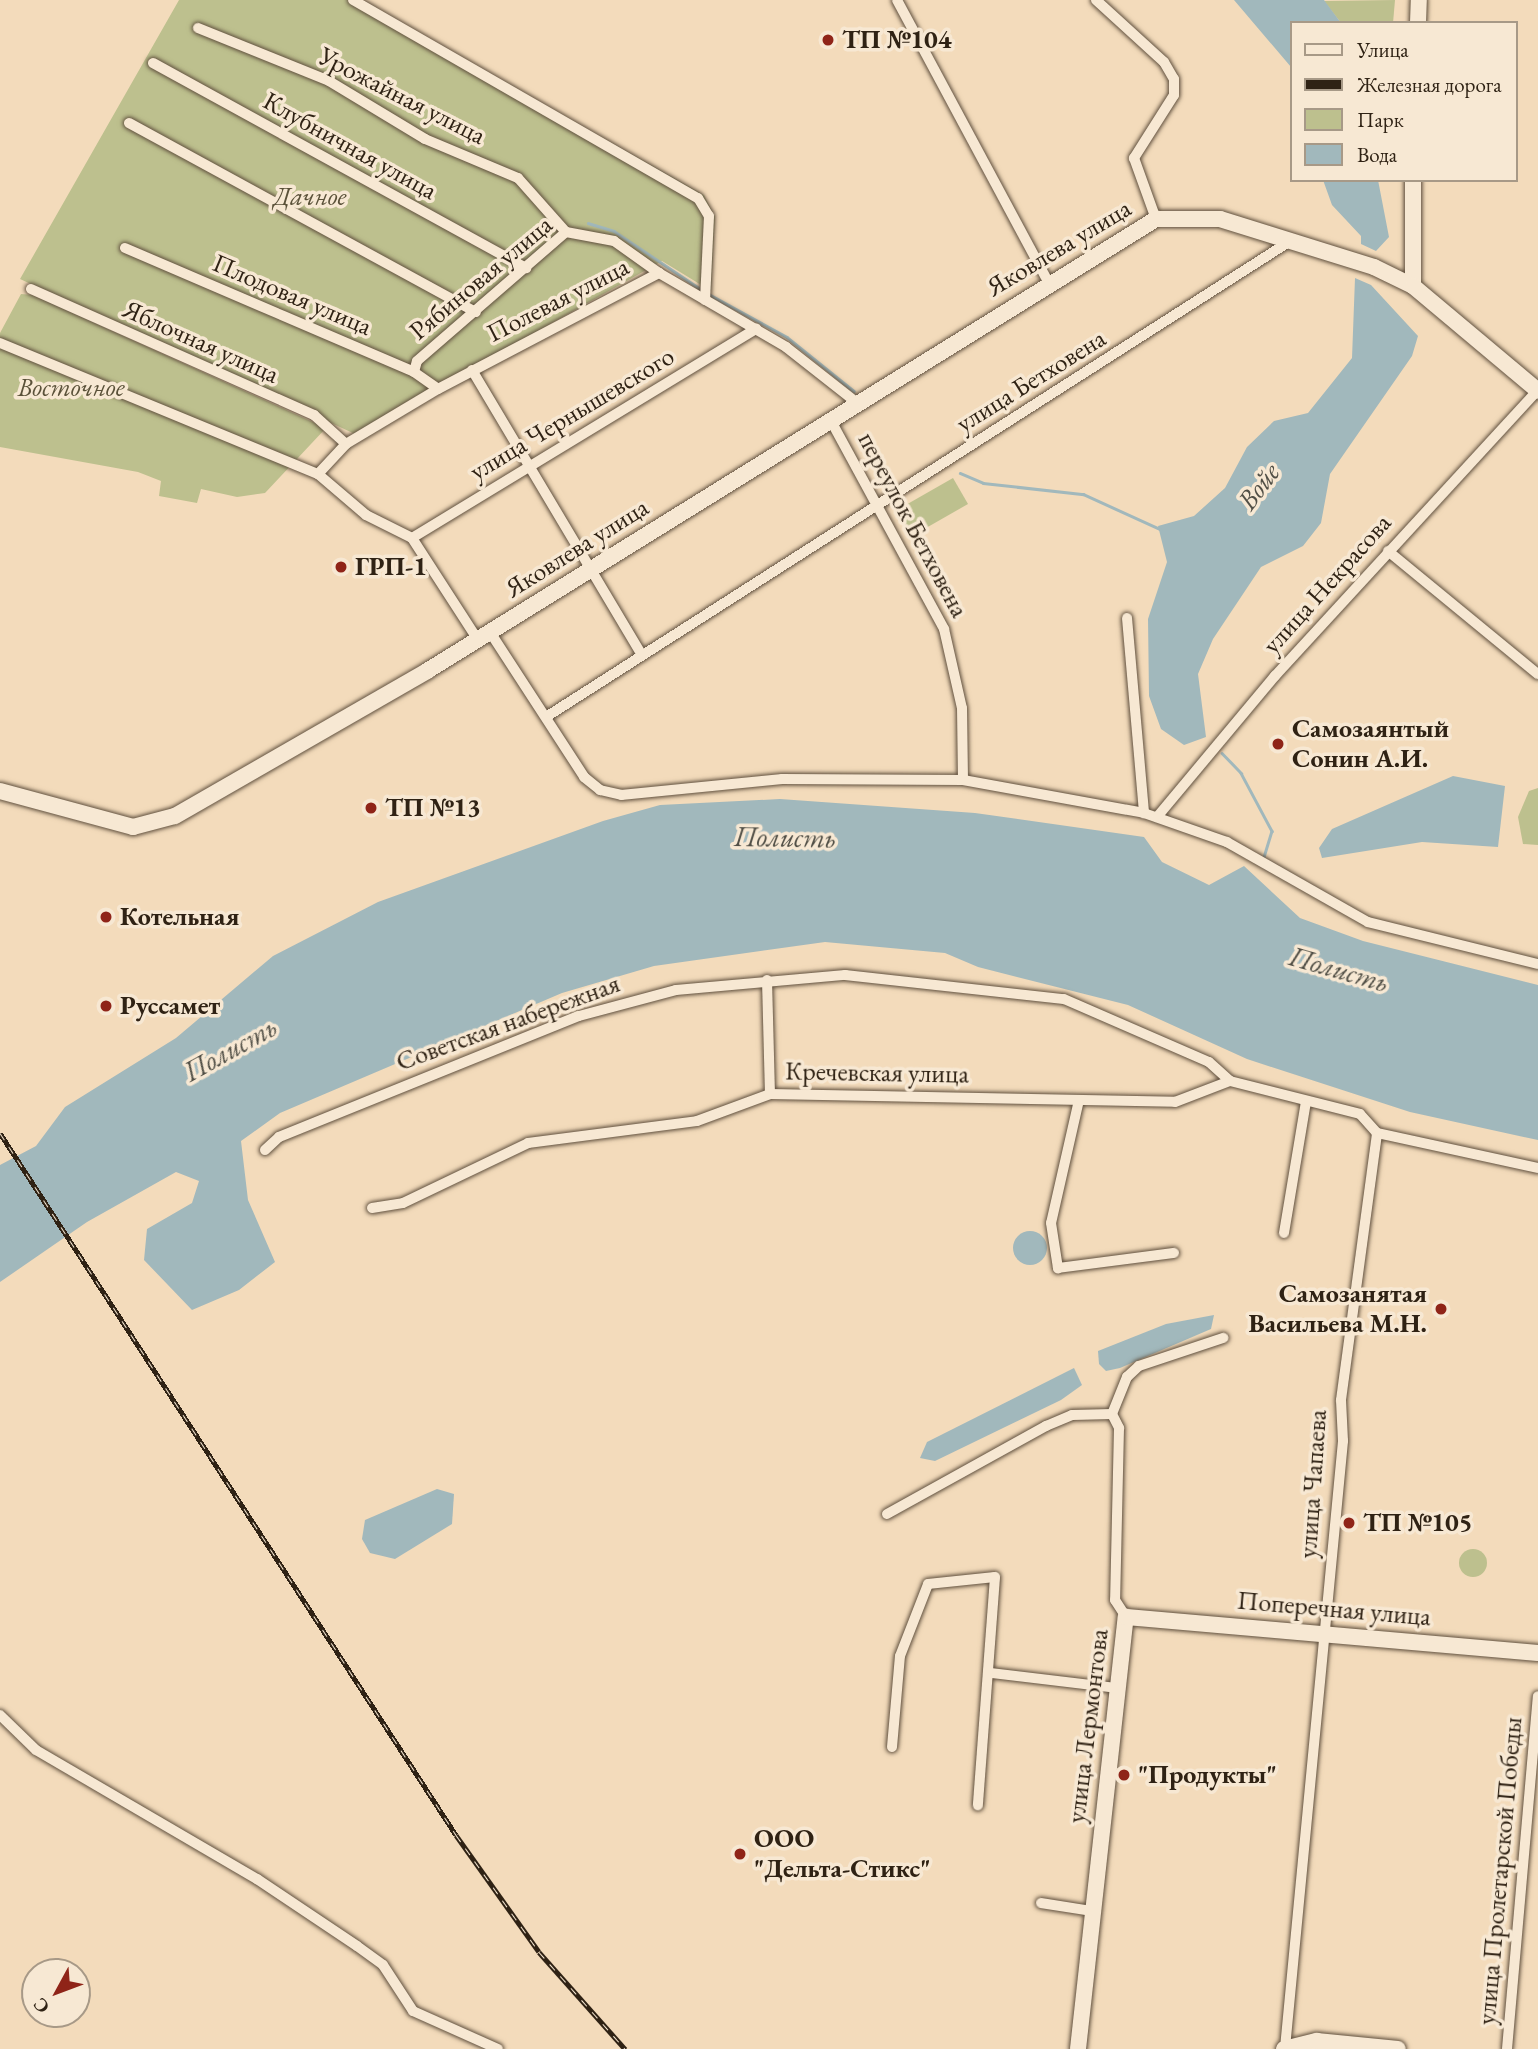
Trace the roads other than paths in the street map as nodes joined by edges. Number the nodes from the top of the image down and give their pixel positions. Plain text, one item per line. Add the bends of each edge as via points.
1 (353, 0) edge
2 (897, 0) edge
3 (1096, 0) edge
4 (1419, 0) edge
5 (1418, 21) edge
6 (198, 28) dead end
7 (153, 63) dead end
8 (129, 122) dead end
9 (1413, 182) edge
10 (1156, 219) junction
11 (566, 232) junction
12 (1292, 240) junction
13 (125, 248) dead end
14 (526, 268) junction
15 (659, 273) junction
16 (1048, 282) junction
17 (1413, 286) junction
18 (31, 289) dead end
19 (705, 300) junction
20 (476, 312) junction
21 (756, 330) junction
22 (0, 343) edge
23 (472, 370) junction
24 (414, 372) junction
25 (439, 389) junction
26 (1538, 390) edge
27 (856, 402) junction
28 (830, 419) junction
29 (346, 444) junction
30 (532, 466) junction
31 (318, 474) junction
32 (880, 505) junction
33 (412, 538) junction
34 (1388, 551) junction
35 (593, 566) junction
36 (1127, 618) dead end
37 (484, 636) junction
38 (641, 653) junction
39 (1538, 674) edge
40 (546, 717) junction
41 (963, 780) junction
42 (0, 791) edge
43 (1144, 813) junction
44 (1157, 817) junction
45 (1538, 964) edge
46 (767, 980) junction
47 (1230, 1081) junction
48 (770, 1094) junction
49 (1079, 1100) junction
50 (1306, 1101) junction
51 (1377, 1133) junction
52 (265, 1150) dead end
53 (1538, 1168) edge
54 (372, 1208) dead end
55 (1284, 1233) dead end
56 (1174, 1253) dead end
57 (1223, 1338) dead end
58 (1112, 1414) junction
59 (887, 1514) dead end
60 (1126, 1617) junction
61 (1324, 1631) junction
62 (1538, 1653) edge
63 (991, 1673) junction
64 (1118, 1688) junction
65 (1538, 1696) edge
66 (0, 1715) edge
67 (892, 1747) dead end
68 (978, 1805) dead end
69 (1041, 1903) dead end
70 (1092, 1911) junction
71 (498, 2049) edge
72 (1078, 2049) edge
73 (1284, 2049) edge
74 (1398, 2049) edge
75 (1507, 2049) edge

1 - 19 street via 698,198 709,216
2 - 16 street
3 - 10 street, Яковлева улица via 1164,62 1174,79 1174,94 1134,158
4 - 5 street
6 - 11 street, Урожайная улица via 329,81 425,139 518,178
7 - 14 street, Клубничная улица
8 - 20 street
9 - 17 street
10 - 12 street, Яковлева улица via 1220,219
10 - 16 street, Яковлева улица
11 - 14 street, Рябиновая улица
11 - 15 street, Рябиновая улица via 614,241
12 - 17 street
12 - 32 street, улица Бетховена
13 - 24 street, Плодовая улица
14 - 20 street, Рябиновая улица
15 - 19 street, Полевая улица
15 - 23 street, Полевая улица
16 - 27 street, Яковлева улица
17 - 26 street
18 - 29 street, Яблочная улица via 314,415
19 - 21 street, Полевая улица
20 - 24 street, Рябиновая улица via 417,361
21 - 27 street, Полевая улица
21 - 30 street, улица Чернышевского
22 - 31 street
23 - 25 street, Полевая улица
23 - 30 street
24 - 25 street, Плодовая улица
25 - 29 street, Полевая улица
26 - 34 street, улица Некрасова
27 - 28 street, Яковлева улица
28 - 32 street, переулок Бетховена
28 - 35 street, Яковлева улица
29 - 31 street, Полевая улица
30 - 33 street, улица Чернышевского
30 - 35 street
31 - 33 street via 366,515
32 - 38 street, улица Бетховена
32 - 41 street, переулок Бетховена via 926,587 955,665
33 - 37 street
34 - 39 street
34 - 44 street, улица Некрасова
35 - 37 street, Яковлева улица
35 - 38 street
36 - 43 street
37 - 40 street
37 - 42 street, Яковлева улица via 212,797 153,825 117,824
38 - 40 street, улица Бетховена
40 - 41 street via 583,777 600,790 621,795 782,779
41 - 43 street
43 - 44 street
44 - 45 street via 1227,842 1368,922
46 - 47 street, Советская набережная via 909,978 1063,999 1209,1062
46 - 48 street
46 - 52 street, Советская набережная via 676,990 579,1016 279,1137
47 - 49 street, Кречевская улица via 1175,1102
47 - 50 street, Советская набережная
48 - 49 street, Кречевская улица
48 - 54 street, Кречевская улица via 696,1121 528,1143 403,1203
49 - 56 street via 1051,1223 1058,1268
50 - 51 street, Советская набережная via 1360,1114
50 - 55 street
51 - 53 street, Советская набережная
51 - 61 street, улица Чапаева via 1342,1400
57 - 58 street via 1139,1366 1127,1377
58 - 59 street via 1072,1415 1046,1426
58 - 60 street, улица Лермонтова via 1119,1428 1115,1600
60 - 61 street, Поперечная улица
60 - 64 street, улица Лермонтова
61 - 62 street, Поперечная улица
61 - 73 street, улица Чапаева
63 - 64 street
63 - 67 street via 995,1577 928,1584 900,1656
63 - 68 street
64 - 70 street, улица Лермонтова
65 - 75 street, улица Пролетарской Победы
66 - 71 street via 36,1750 257,1879 357,1946 383,1965 413,2011
69 - 70 street
70 - 72 street, улица Лермонтова
73 - 74 street via 1317,2041

